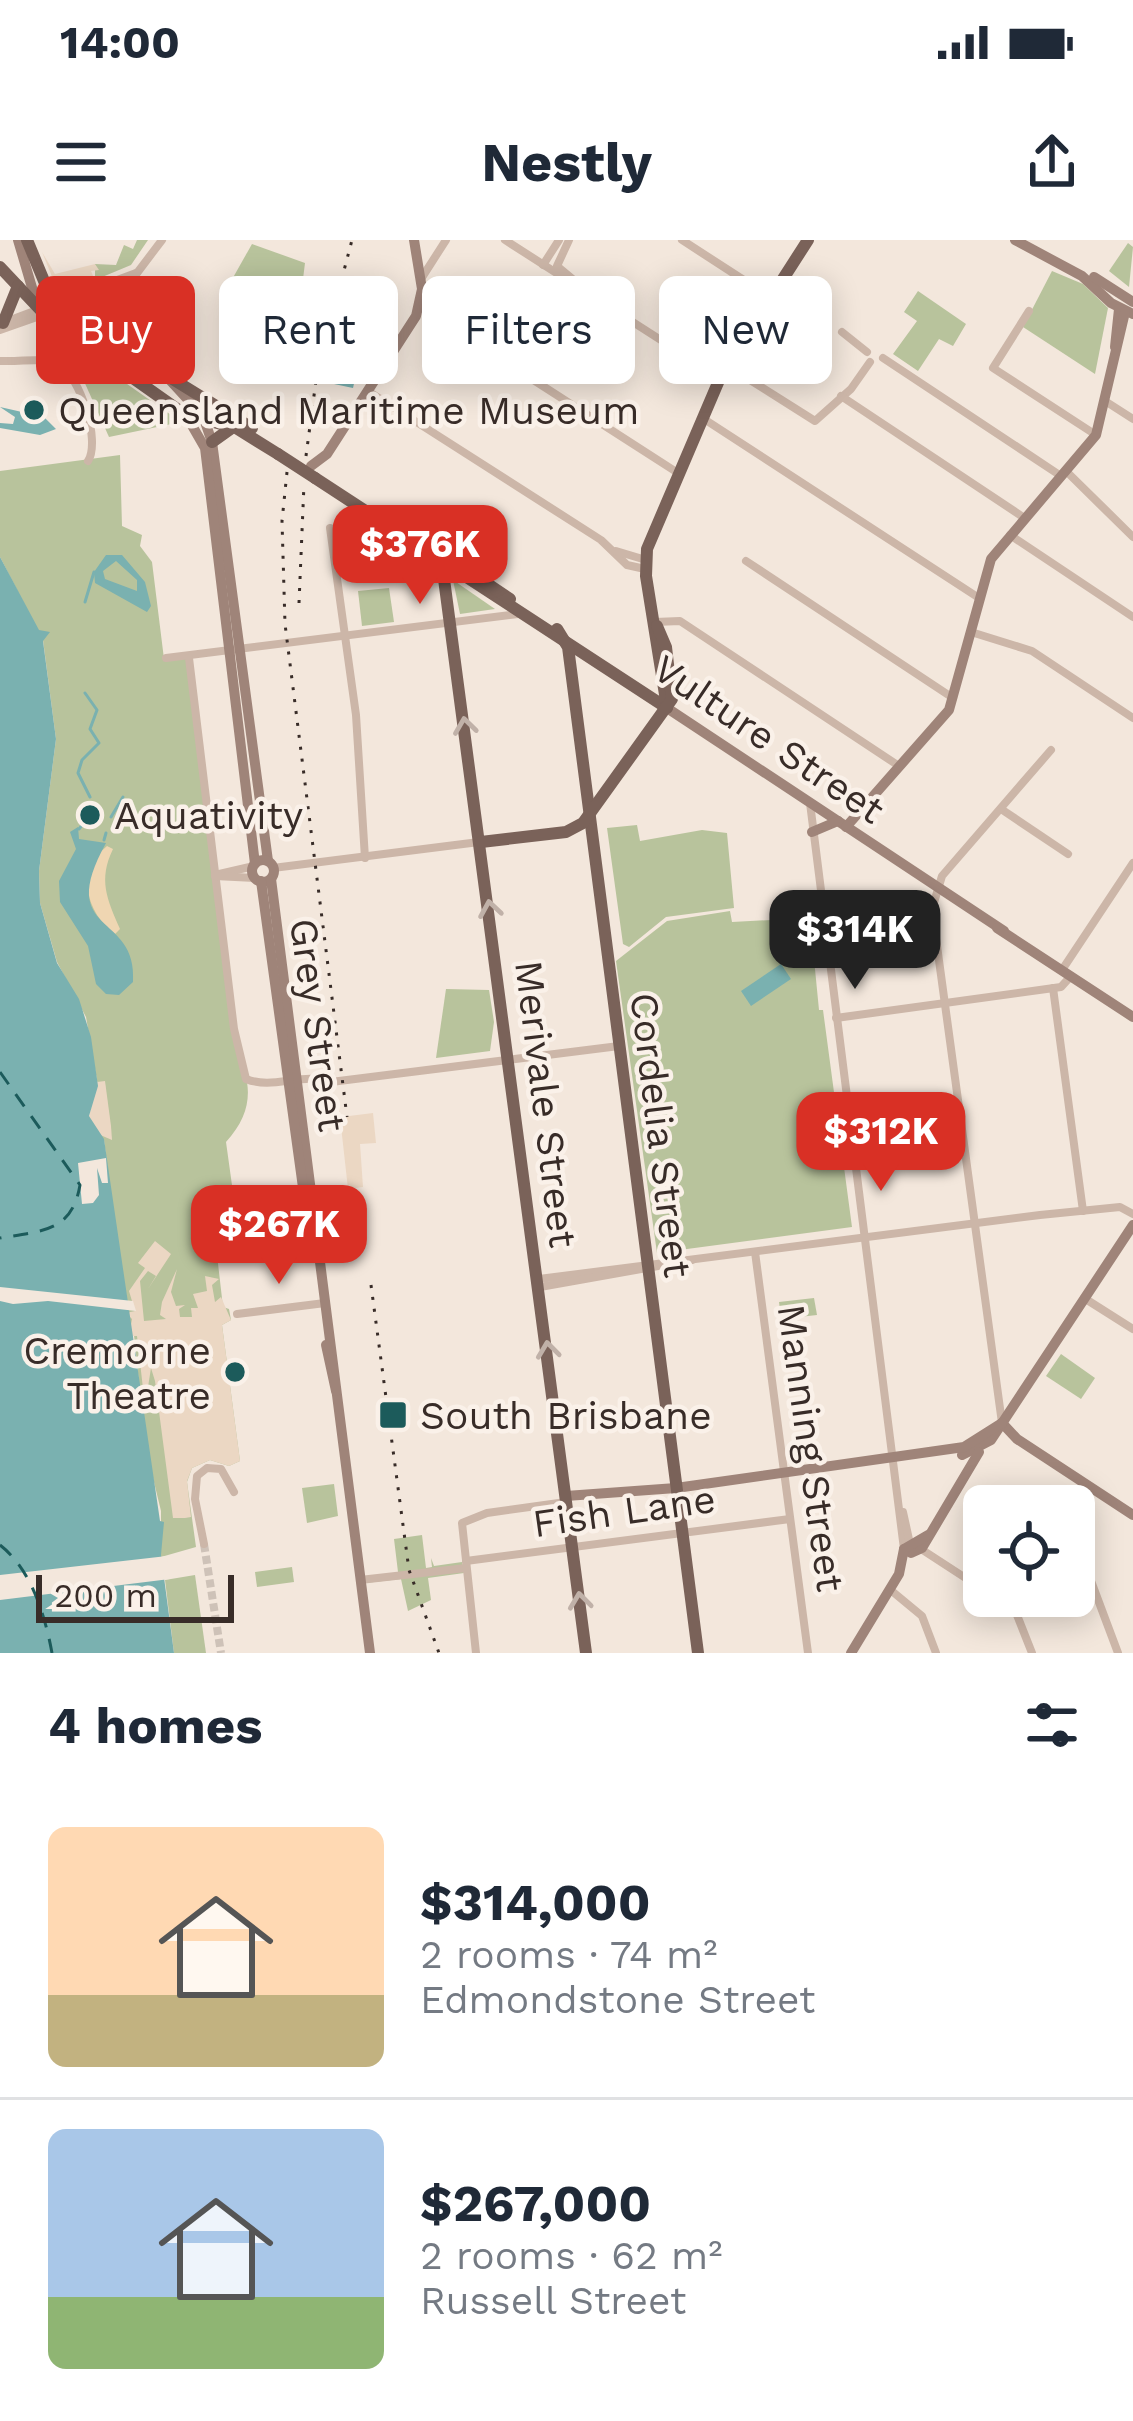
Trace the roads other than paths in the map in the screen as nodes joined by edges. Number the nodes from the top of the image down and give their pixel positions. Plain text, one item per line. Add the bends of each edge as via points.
1 (18, 240) edge
2 (27, 240) edge
3 (162, 240) edge
4 (414, 240) edge
5 (446, 240) edge
6 (505, 240) edge
7 (559, 240) edge
8 (569, 240) edge
9 (682, 240) edge
10 (808, 240) edge
11 (1016, 240) edge
12 (543, 265) junction
13 (0, 267) edge
14 (45, 276) edge
15 (127, 276) edge
16 (560, 276) edge
17 (570, 276) edge
18 (738, 276) edge
19 (784, 276) edge
20 (421, 280) junction
21 (19, 286) junction
22 (36, 296) edge
23 (36, 305) edge
24 (420, 307) junction
25 (1128, 308) edge
26 (1029, 311) dead end
27 (36, 313) edge
28 (1, 325) edge
29 (842, 332) dead end
30 (884, 358) dead end
31 (0, 361) edge
32 (143, 384) edge
33 (174, 384) edge
34 (179, 384) edge
35 (717, 384) edge
36 (756, 384) edge
37 (368, 391) junction
38 (841, 396) junction
39 (1105, 401) junction
40 (186, 415) junction
41 (703, 418) junction
42 (1133, 419) edge
43 (206, 422) junction
44 (233, 427) junction
45 (1096, 435) junction
46 (212, 442) junction
47 (278, 450) junction
48 (88, 461) dead end
49 (316, 471) junction
50 (678, 473) junction
51 (1063, 474) junction
52 (1023, 517) junction
53 (330, 528) dead end
54 (1009, 533) junction
55 (1133, 537) edge
56 (746, 561) dead end
57 (442, 564) junction
58 (646, 565) junction
59 (979, 598) junction
60 (519, 614) junction
61 (1133, 617) edge
62 (655, 622) junction
63 (452, 625) junction
64 (556, 629) junction
65 (970, 632) junction
66 (347, 639) junction
67 (568, 647) junction
68 (235, 653) junction
69 (588, 657) junction
70 (166, 658) dead end
71 (189, 658) junction
72 (568, 667) junction
73 (660, 670) junction
74 (619, 675) junction
75 (634, 685) junction
76 (954, 699) junction
77 (668, 708) junction
78 (1133, 718) edge
79 (1051, 750) dead end
80 (899, 766) junction
81 (810, 803) junction
82 (1001, 809) junction
83 (588, 815) junction
84 (842, 824) junction
85 (812, 832) junction
86 (481, 842) junction
87 (1068, 854) dead end
88 (365, 858) junction
89 (1133, 863) edge
90 (262, 871) junction
91 (214, 875) junction
92 (937, 886) junction
93 (1067, 973) junction
94 (1053, 988) junction
95 (944, 1002) junction
96 (1133, 1017) edge
97 (836, 1018) junction
98 (619, 1046) junction
99 (511, 1060) junction
100 (291, 1078) junction
101 (1083, 1211) junction
102 (1133, 1214) edge
103 (973, 1223) junction
104 (1133, 1225) edge
105 (865, 1237) junction
106 (1120, 1244) junction
107 (755, 1252) junction
108 (1133, 1252) edge
109 (647, 1266) junction
110 (539, 1283) junction
111 (1084, 1298) junction
112 (323, 1304) junction
113 (237, 1313) dead end
114 (1133, 1329) edge
115 (1002, 1423) junction
116 (981, 1449) junction
117 (952, 1456) junction
118 (894, 1459) junction
119 (784, 1474) junction
120 (961, 1485) junction
121 (676, 1488) junction
122 (234, 1492) dead end
123 (567, 1499) junction
124 (1133, 1515) edge
125 (790, 1519) junction
126 (682, 1535) junction
127 (202, 1545) tunnel mouth
128 (573, 1548) junction
129 (911, 1549) junction
130 (466, 1565) junction
131 (963, 1579) edge
132 (359, 1580) junction
133 (1095, 1593) edge
134 (887, 1598) junction
135 (1018, 1617) edge
136 (370, 1653) edge
137 (476, 1653) edge
138 (586, 1653) edge
139 (698, 1653) edge
140 (808, 1653) edge
141 (848, 1653) edge
142 (936, 1653) edge
143 (1032, 1653) edge
144 (1118, 1653) edge

1 - 22 street
2 - 14 main road
3 - 15 street via 143,269
4 - 20 street
5 - 20 street
6 - 12 street
7 - 12 street
8 - 17 street via 557,263
9 - 18 street
10 - 19 main road
11 - 25 street
11 - 25 street via 1105,285
12 - 16 street
13 - 21 main road, Vulture Street
20 - 24 street
21 - 23 main road, Vulture Street
21 - 28 main road
24 - 37 street
24 - 50 street
25 - 39 street
26 - 45 street via 993,368
27 - 28 street
29 - 38 street via 868,357
30 - 51 street
31 - 48 street via 54,362 68,374 95,443
32 - 40 main road, Vulture Street
33 - 43 street, Grey Street
34 - 47 main road, Vulture Street
35 - 41 main road
36 - 38 street via 812,420
37 - 49 street
37 - 58 street via 627,565
38 - 52 street
39 - 42 street
39 - 45 street
40 - 43 main road, Vulture Street
40 - 68 street, Grey Street via 205,448
41 - 50 main road
41 - 59 street
43 - 44 main road, Vulture Street
43 - 46 street, Grey Street
44 - 46 main road
44 - 47 main road, Vulture Street
45 - 51 street
46 - 68 street, Grey Street
47 - 49 main road, Vulture Street, bridge
49 - 57 main road, Vulture Street
49 - 64 main road, Vulture Street
50 - 58 main road
51 - 52 street
51 - 55 street
52 - 54 street
53 - 66 street
54 - 59 street
54 - 61 street
56 - 76 street
57 - 60 main road, Vulture Street
57 - 63 main road, Merivale Street
58 - 62 main road
59 - 65 street
60 - 63 street
60 - 67 main road, Vulture Street
62 - 73 main road
62 - 77 main road via 673,683
62 - 80 street via 682,622
63 - 66 street
86 -> 63 main road, Merivale Street
64 - 67 main road
64 - 74 main road, Vulture Street
65 - 76 street
65 - 78 street via 1032,651
66 - 68 street
66 - 88 street
67 - 69 main road, Vulture Street
67 - 72 main road, Cordelia Street
68 - 71 street
68 - 90 street, Grey Street
69 - 72 main road
69 - 74 main road, Vulture Street
70 - 71 street
71 - 91 street
72 - 83 main road, Cordelia Street
73 - 75 main road via 650,684
73 - 77 main road
74 - 75 main road, Vulture Street
75 - 77 main road, Vulture Street
76 - 80 street
77 - 81 street, Vulture Street
77 - 83 main road
79 - 82 street
80 - 84 street
81 - 84 street, Vulture Street
81 - 85 street
82 - 87 street
82 - 92 street
83 - 86 main road via 549,832
83 - 98 main road, Cordelia Street
84 - 85 street
84 - 92 street, Vulture Street
85 - 97 street
86 - 88 street
99 -> 86 main road, Merivale Street
88 - 90 street
89 - 93 street
90 - 91 street
90 - 100 street, Grey Street
91 - 100 street via 239,1066 251,1082
92 - 93 street, Vulture Street
92 - 95 street via 932,909
93 - 94 street
93 - 96 street, Vulture Street
94 - 95 street
94 - 101 street
95 - 97 street
95 - 103 street
97 - 105 street
98 - 99 street
98 - 109 main road, Cordelia Street
99 - 100 street via 331,1082
99 - 110 main road, Merivale Street
100 - 112 street, Grey Street
101 - 102 street via 1120,1207
101 - 103 street
103 - 105 street
103 - 115 street
104 - 106 street
105 - 107 street
105 - 118 street
106 - 108 street
106 - 111 street
107 - 109 street
107 - 119 street, Manning Street
109 - 110 street
109 - 121 main road, Cordelia Street
123 -> 110 main road, Merivale Street
111 - 114 street
111 - 115 street
112 - 113 street
112 - 132 street, Grey Street
115 - 116 street
115 - 118 street via 968,1446
115 - 124 street
116 - 117 street
116 - 120 street
117 - 118 street
117 - 120 street via 964,1468
118 - 119 street
118 - 129 street
119 - 121 street
119 - 125 street, Manning Street
120 - 129 street
121 - 123 street
121 - 126 main road, Cordelia Street
122 - 127 street via 226,1472 209,1468 196,1478
123 - 128 main road, Merivale Street
123 - 130 street via 464,1521
125 - 126 street, Fish Lane
125 - 140 street, Manning Street
126 - 128 street, Fish Lane
126 - 139 main road, Cordelia Street
128 - 130 street, Fish Lane
138 -> 128 main road, Merivale Street
129 - 131 street
129 - 134 street
130 - 132 street, Fish Lane
130 - 137 street
132 - 136 street, Grey Street
133 - 144 street
134 - 141 street
134 - 142 street via 920,1615
135 - 143 street

